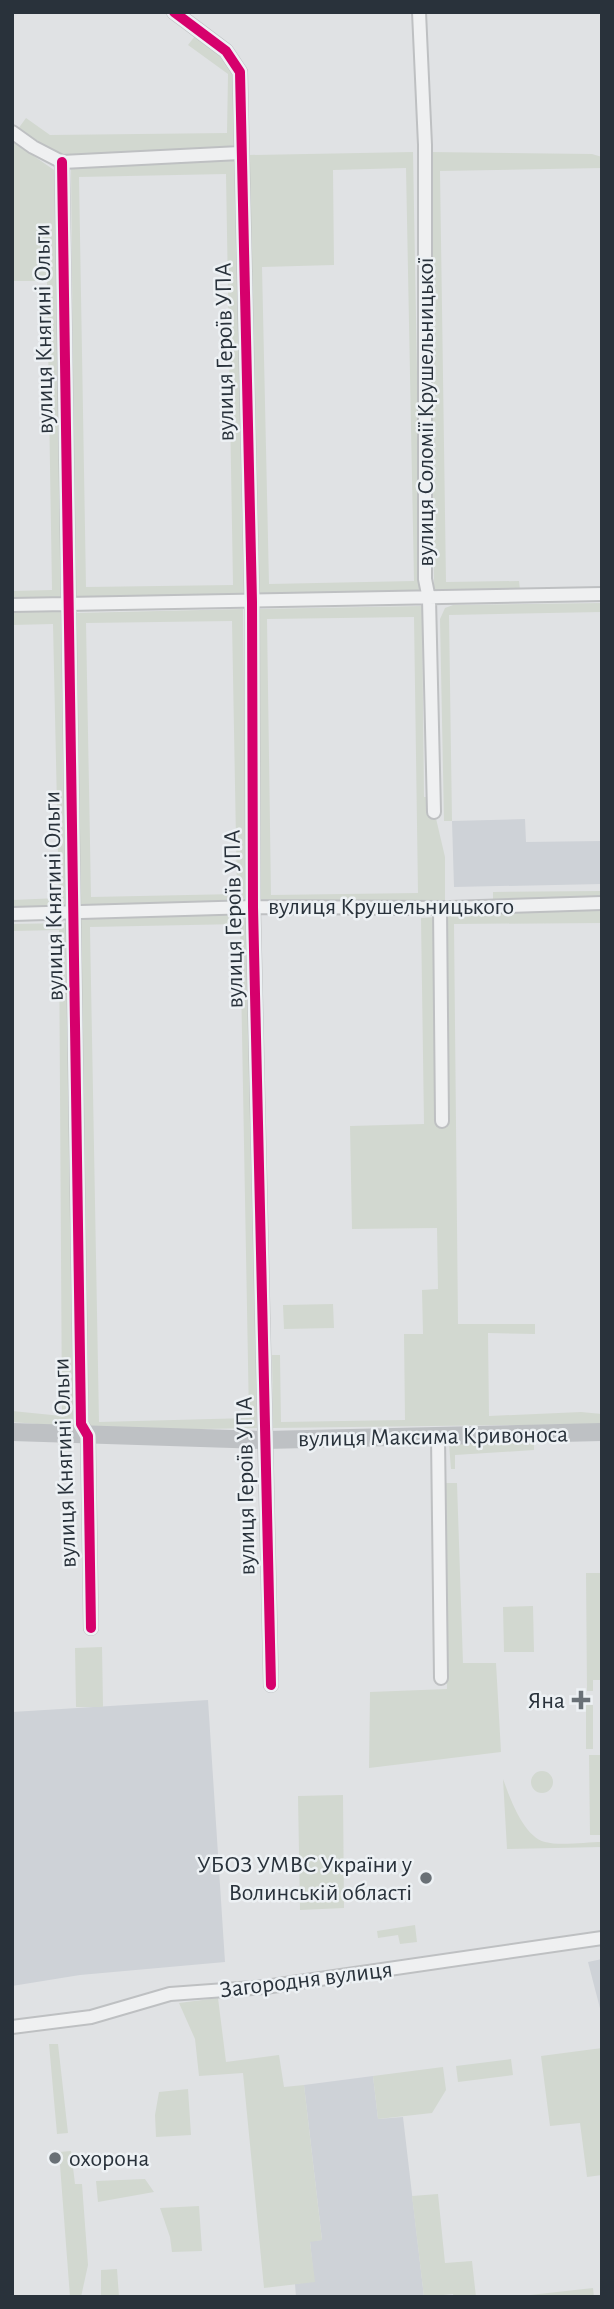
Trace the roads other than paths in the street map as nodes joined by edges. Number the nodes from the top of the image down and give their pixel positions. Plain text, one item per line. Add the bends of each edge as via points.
1 (174, 12) edge
2 (419, 12) edge
3 (12, 132) edge
4 (240, 153) junction
5 (62, 162) junction
6 (602, 594) edge
7 (429, 599) junction
8 (252, 602) junction
9 (68, 603) junction
10 (12, 605) edge
11 (435, 812) dead end
12 (602, 903) edge
13 (253, 907) junction
14 (440, 908) junction
15 (75, 913) junction
16 (12, 914) edge
17 (442, 1121) dead end
18 (12, 1432) edge
19 (602, 1433) edge
20 (88, 1436) junction
21 (438, 1437) junction
22 (265, 1440) junction
23 (91, 1628) dead end
24 (441, 1678) dead end
25 (271, 1685) dead end
26 (602, 1938) edge
27 (12, 2027) edge

1 - 4 street, вулиця Героїв УПА via 226,51 240,72
2 - 7 street, вулиця Соломії Крушельницької via 425,145 425,579
3 - 5 street
4 - 5 street
4 - 8 street, вулиця Героїв УПА
5 - 9 street, вулиця Княгині Ольги
6 - 7 street
7 - 8 street
7 - 11 street, вулиця Соломії Крушельницької
8 - 9 street
8 - 13 street, вулиця Героїв УПА
9 - 10 street
9 - 15 street, вулиця Княгині Ольги
12 - 14 street, вулиця Крушельницького
13 - 14 street, вулиця Крушельницького
13 - 15 street, вулиця Крушельницького
13 - 22 street, вулиця Героїв УПА
14 - 17 street
15 - 16 street, вулиця Крушельницького
15 - 20 street, вулиця Княгині Ольги via 81,1424
18 - 20 street, вулиця Максима Кривоноса
19 - 21 street, вулиця Максима Кривоноса
20 - 22 street, вулиця Максима Кривоноса
20 - 23 street, вулиця Княгині Ольги
21 - 22 street, вулиця Максима Кривоноса
21 - 24 street
22 - 25 street, вулиця Героїв УПА
26 - 27 street, Загородня вулиця via 265,1987 170,1994 91,2017

